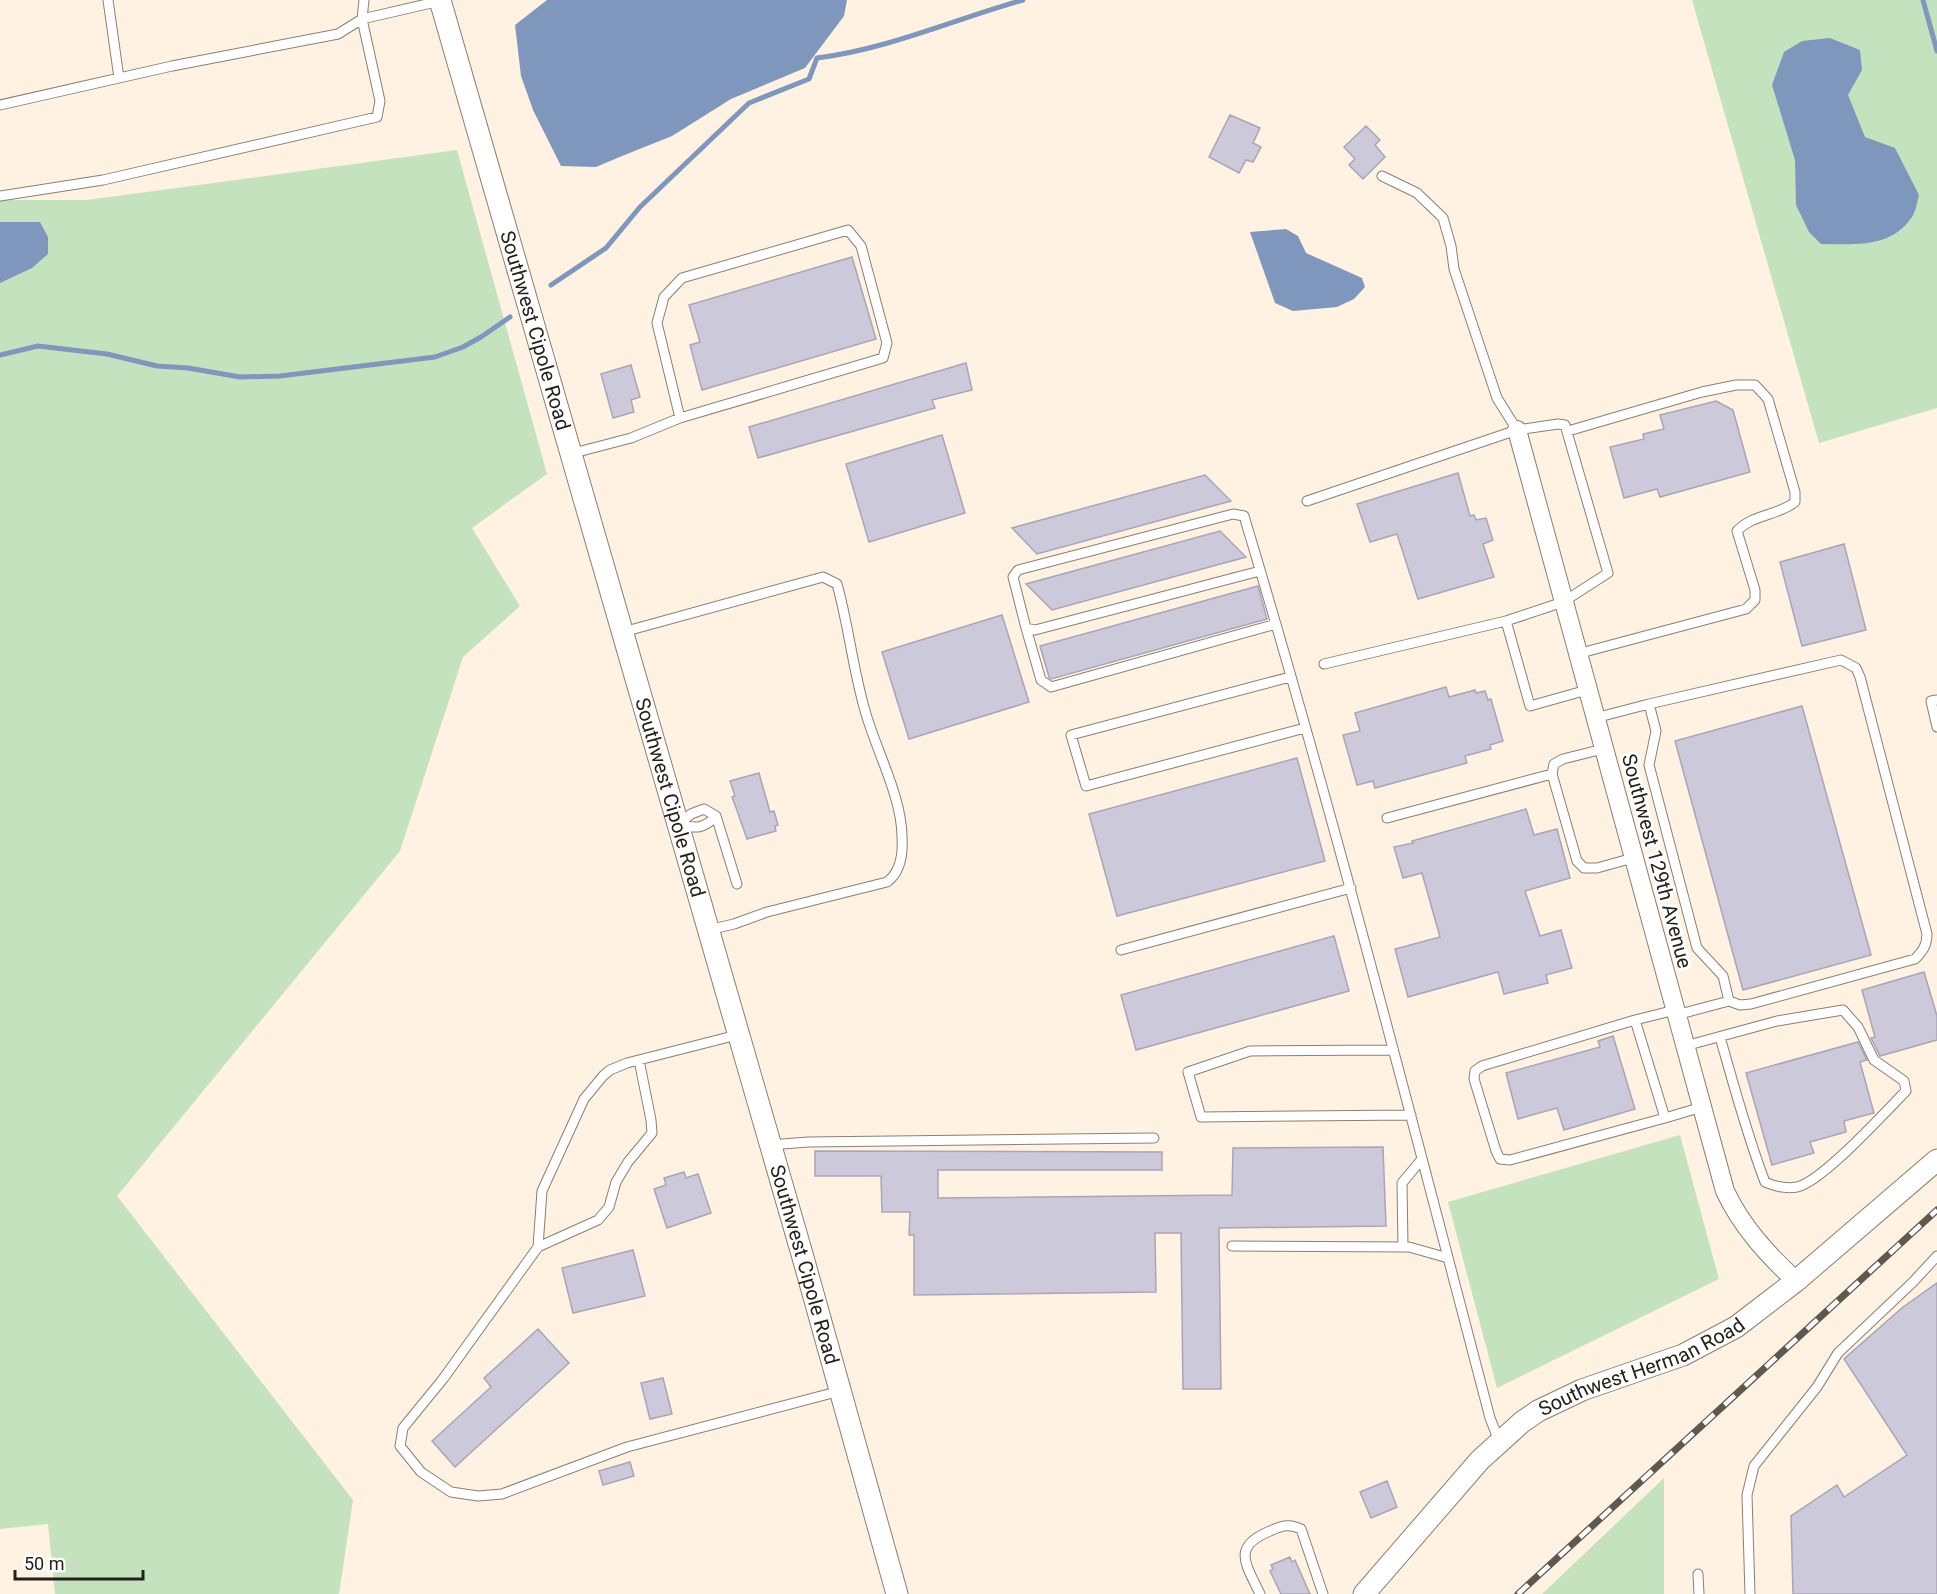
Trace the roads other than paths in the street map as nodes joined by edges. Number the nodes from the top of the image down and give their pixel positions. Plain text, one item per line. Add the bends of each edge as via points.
1 (108, 0) edge
2 (364, 0) edge
3 (440, 0) edge
4 (362, 19) junction
5 (119, 78) junction
6 (0, 105) edge
7 (1382, 176) dead end
8 (0, 196) edge
9 (680, 418) junction
10 (1517, 430) junction
11 (1568, 431) junction
12 (570, 454) junction
13 (1307, 501) dead end
14 (1260, 571) junction
15 (1563, 602) junction
16 (1506, 621) junction
17 (1276, 624) junction
18 (1026, 628) junction
19 (622, 632) junction
20 (1577, 654) junction
21 (1324, 664) dead end
22 (1290, 677) junction
23 (1587, 690) junction
24 (1937, 700) edge
25 (1649, 704) junction
26 (1594, 718) junction
27 (1305, 728) junction
28 (1937, 728) edge
29 (1603, 749) junction
30 (1552, 774) junction
31 (716, 816) junction
32 (1387, 818) dead end
33 (678, 825) junction
34 (1633, 858) junction
35 (737, 884) dead end
36 (1351, 888) junction
37 (708, 930) junction
38 (1121, 950) dead end
39 (1729, 1001) junction
40 (1676, 1012) junction
41 (1635, 1020) junction
42 (737, 1035) junction
43 (1720, 1036) junction
44 (1685, 1046) junction
45 (1392, 1050) junction
46 (639, 1060) junction
47 (1702, 1107) junction
48 (1411, 1115) junction
49 (1665, 1118) junction
50 (1155, 1138) dead end
51 (770, 1145) junction
52 (1422, 1159) junction
53 (1937, 1160) edge
54 (1232, 1246) dead end
55 (538, 1247) junction
56 (1403, 1247) junction
57 (1937, 1256) edge
58 (1448, 1258) junction
59 (1796, 1281) junction
60 (840, 1391) junction
61 (1499, 1441) junction
62 (1698, 1574) dead end
63 (897, 1594) edge
64 (1260, 1594) edge
65 (1323, 1594) edge
66 (1364, 1594) edge
67 (1699, 1594) edge
68 (1750, 1594) edge

1 - 5 lane
2 - 4 lane
3 - 4 lane
3 - 12 street, Southwest Cipole Road
4 - 5 lane via 338,34
4 - 8 lane via 380,101 376,117 104,180
5 - 6 lane
7 - 10 lane via 1417,193 1443,218 1454,269 1497,398
9 - 9 lane via 883,358 887,343 864,256 848,230 682,278 664,297 657,323
9 - 12 lane via 631,438
10 - 11 lane via 1558,424 1565,425
10 - 13 lane
10 - 15 street, Southwest 129th Avenue
11 - 15 lane via 1608,573
11 - 20 lane via 1702,392 1755,385 1768,399 1795,492 1795,502 1787,509 1745,522 1737,531 1755,590 1755,600 1746,609
12 - 19 street, Southwest Cipole Road
14 - 17 lane
14 - 18 lane via 1035,630
14 - 18 lane via 1244,516 1233,514 1018,570 1013,577
15 - 16 lane
15 - 20 street, Southwest 129th Avenue
16 - 21 lane
16 - 23 lane via 1530,706
17 - 18 lane via 1051,687 1041,680
17 - 22 lane
19 - 33 street, Southwest Cipole Road
19 - 37 lane via 823,576 837,584 846,614 866,714 896,801 902,835 901,859 895,876 887,882
20 - 23 street, Southwest 129th Avenue
22 - 27 lane
22 - 27 lane via 1071,735 1086,786
23 - 26 street, Southwest 129th Avenue
24 - 28 lane via 1931,701
25 - 26 lane
25 - 39 lane via 1656,731 1649,765 1697,948 1723,976
25 - 39 lane via 1841,660 1856,668 1860,677 1927,942 1915,959 1751,1004
26 - 29 street, Southwest 129th Avenue
27 - 36 lane
29 - 30 lane via 1563,759 1554,764
29 - 34 street, Southwest 129th Avenue
30 - 32 lane
30 - 34 lane via 1577,861 1584,868 1597,868
31 - 33 lane via 709,824 696,828
31 - 33 lane via 704,809
31 - 35 lane
33 - 37 street, Southwest Cipole Road
34 - 40 street, Southwest 129th Avenue
36 - 38 lane
36 - 45 lane
37 - 42 street, Southwest Cipole Road
39 - 40 lane
40 - 41 lane
40 - 44 street, Southwest 129th Avenue
41 - 49 lane
41 - 49 lane via 1475,1071 1496,1151 1500,1159 1510,1160
42 - 46 lane
42 - 51 street, Southwest Cipole Road
43 - 43 lane via 1843,1010 1858,1027 1874,1060 1904,1081 1906,1091 1819,1174 1800,1186 1778,1187 1765,1182 1756,1159
43 - 44 lane
44 - 47 street, Southwest 129th Avenue
45 - 48 lane
45 - 48 lane via 1250,1051 1188,1072 1201,1117
46 - 55 lane via 610,1070 584,1099 542,1191
46 - 55 lane via 652,1133 628,1162 616,1182 609,1207 598,1220
47 - 49 lane
47 - 59 street, Southwest 129th Avenue via 1725,1191 1736,1215 1771,1258
48 - 52 lane
50 - 51 lane
51 - 60 street, Southwest Cipole Road
52 - 56 lane via 1402,1183
52 - 58 lane
53 - 59 street, Southwest Herman Road
54 - 56 lane
55 - 60 lane via 403,1428 400,1446 421,1472 451,1492 502,1494 627,1447
56 - 58 lane
57 - 68 lane via 1838,1353 1810,1396 1754,1466 1747,1495
58 - 61 lane
59 - 61 street, Southwest Herman Road via 1710,1343 1582,1390 1522,1422
60 - 63 street, Southwest Cipole Road
61 - 66 street, Southwest Herman Road
62 - 67 lane
64 - 65 lane via 1246,1564 1248,1543 1284,1525 1301,1529

